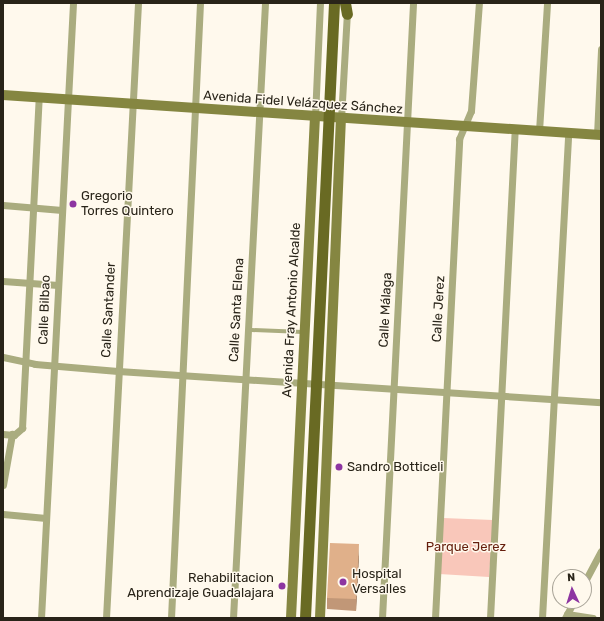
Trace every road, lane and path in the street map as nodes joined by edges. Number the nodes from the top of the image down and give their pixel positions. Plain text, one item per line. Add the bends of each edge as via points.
1 (73, 3) edge
2 (138, 3) edge
3 (200, 3) edge
4 (265, 3) edge
5 (320, 3) edge
6 (334, 3) edge
7 (413, 3) edge
8 (479, 3) edge
9 (547, 3) edge
10 (346, 7) edge
11 (601, 49) edge
12 (3, 95) edge
13 (39, 98) junction
14 (68, 100) junction
15 (132, 104) junction
16 (195, 109) junction
17 (259, 114) junction
18 (315, 117) junction
19 (328, 118) junction
20 (341, 119) junction
21 (407, 122) junction
22 (465, 126) junction
23 (515, 129) junction
24 (539, 131) junction
25 (568, 133) junction
26 (599, 135) edge
27 (3, 205) edge
28 (33, 207) junction
29 (62, 210) junction
30 (3, 281) edge
31 (29, 283) junction
32 (58, 285) junction
33 (252, 330) dead end
34 (305, 332) junction
35 (3, 357) edge
36 (24, 360) junction
37 (55, 365) junction
38 (118, 371) junction
39 (183, 375) junction
40 (245, 380) junction
41 (302, 383) junction
42 (316, 384) junction
43 (329, 385) junction
44 (394, 389) junction
45 (447, 392) junction
46 (501, 396) junction
47 (555, 399) junction
48 (601, 402) edge
49 (3, 434) edge
50 (12, 434) junction
51 (4, 481) edge
52 (3, 514) edge
53 (46, 518) junction
54 (601, 545) edge
55 (601, 551) edge
56 (592, 568) joint
57 (601, 568) edge
58 (566, 616) edge
59 (41, 618) edge
60 (106, 618) edge
61 (170, 618) edge
62 (233, 618) edge
63 (291, 618) edge
64 (305, 618) edge
65 (320, 618) edge
66 (382, 618) edge
67 (435, 618) edge
68 (490, 618) edge
69 (542, 618) edge
70 (594, 618) edge

1 - 14 street, Calle Bilbao
2 - 15 street, Calle Santander
3 - 16 street
4 - 17 street, Calle Santa Elena
5 - 18 street, Avenida Fray Antonio Alcalde
6 - 19 main road, Avenida Fray Antonio Alcalde
7 - 21 street, Calle Málaga
8 - 22 street, Calle Jerez via 471,111
9 - 24 street
10 - 20 street
11 - 26 street
12 - 13 street, Avenida Fidel Velázquez Sánchez
13 - 14 street, Avenida Fidel Velázquez Sánchez
13 - 28 street
14 - 15 street, Avenida Fidel Velázquez Sánchez
14 - 29 street, Calle Bilbao
15 - 16 street, Avenida Fidel Velázquez Sánchez
15 - 38 street, Calle Santander
16 - 17 street, Avenida Fidel Velázquez Sánchez
16 - 39 street
17 - 18 street, Avenida Fidel Velázquez Sánchez
17 - 40 street, Calle Santa Elena
18 - 19 street, Avenida Fidel Velázquez Sánchez
18 - 34 street, Avenida Fray Antonio Alcalde
19 - 20 street, Avenida Fidel Velázquez Sánchez
19 - 42 main road, Avenida Fray Antonio Alcalde
20 - 21 street, Avenida Fidel Velázquez Sánchez
20 - 43 street
21 - 22 street, Avenida Fidel Velázquez Sánchez
21 - 44 street, Calle Málaga
22 - 23 street, Avenida Fidel Velázquez Sánchez
22 - 45 street, Calle Jerez via 459,139
23 - 24 street, Avenida Fidel Velázquez Sánchez
23 - 46 street
24 - 25 street, Avenida Fidel Velázquez Sánchez
25 - 26 street, Avenida Fidel Velázquez Sánchez
25 - 47 street
27 - 28 street
28 - 29 street
28 - 31 street
29 - 32 street, Calle Bilbao
30 - 31 street
31 - 32 street
31 - 36 street
32 - 37 street, Calle Bilbao
33 - 34 lane
34 - 41 street, Avenida Fray Antonio Alcalde
35 - 36 street
36 - 37 street
36 - 50 street via 20,432
37 - 38 street
37 - 53 street, Calle Bilbao
38 - 39 street
38 - 60 street, Calle Santander
39 - 40 street
39 - 61 street
40 - 41 street
40 - 62 street, Calle Santa Elena
41 - 42 street
41 - 63 street, Avenida Fray Antonio Alcalde
42 - 43 street
42 - 64 main road, Avenida Fray Antonio Alcalde
43 - 44 street
43 - 65 street
44 - 45 street
44 - 66 street, Calle Málaga
45 - 46 street
45 - 67 street, Calle Jerez
46 - 47 street
46 - 68 street
47 - 48 street
47 - 69 street
49 - 50 street
50 - 51 street
52 - 53 street
53 - 59 street, Calle Bilbao
54 - 55 street
55 - 56 street
56 - 57 street
58 - 70 street

